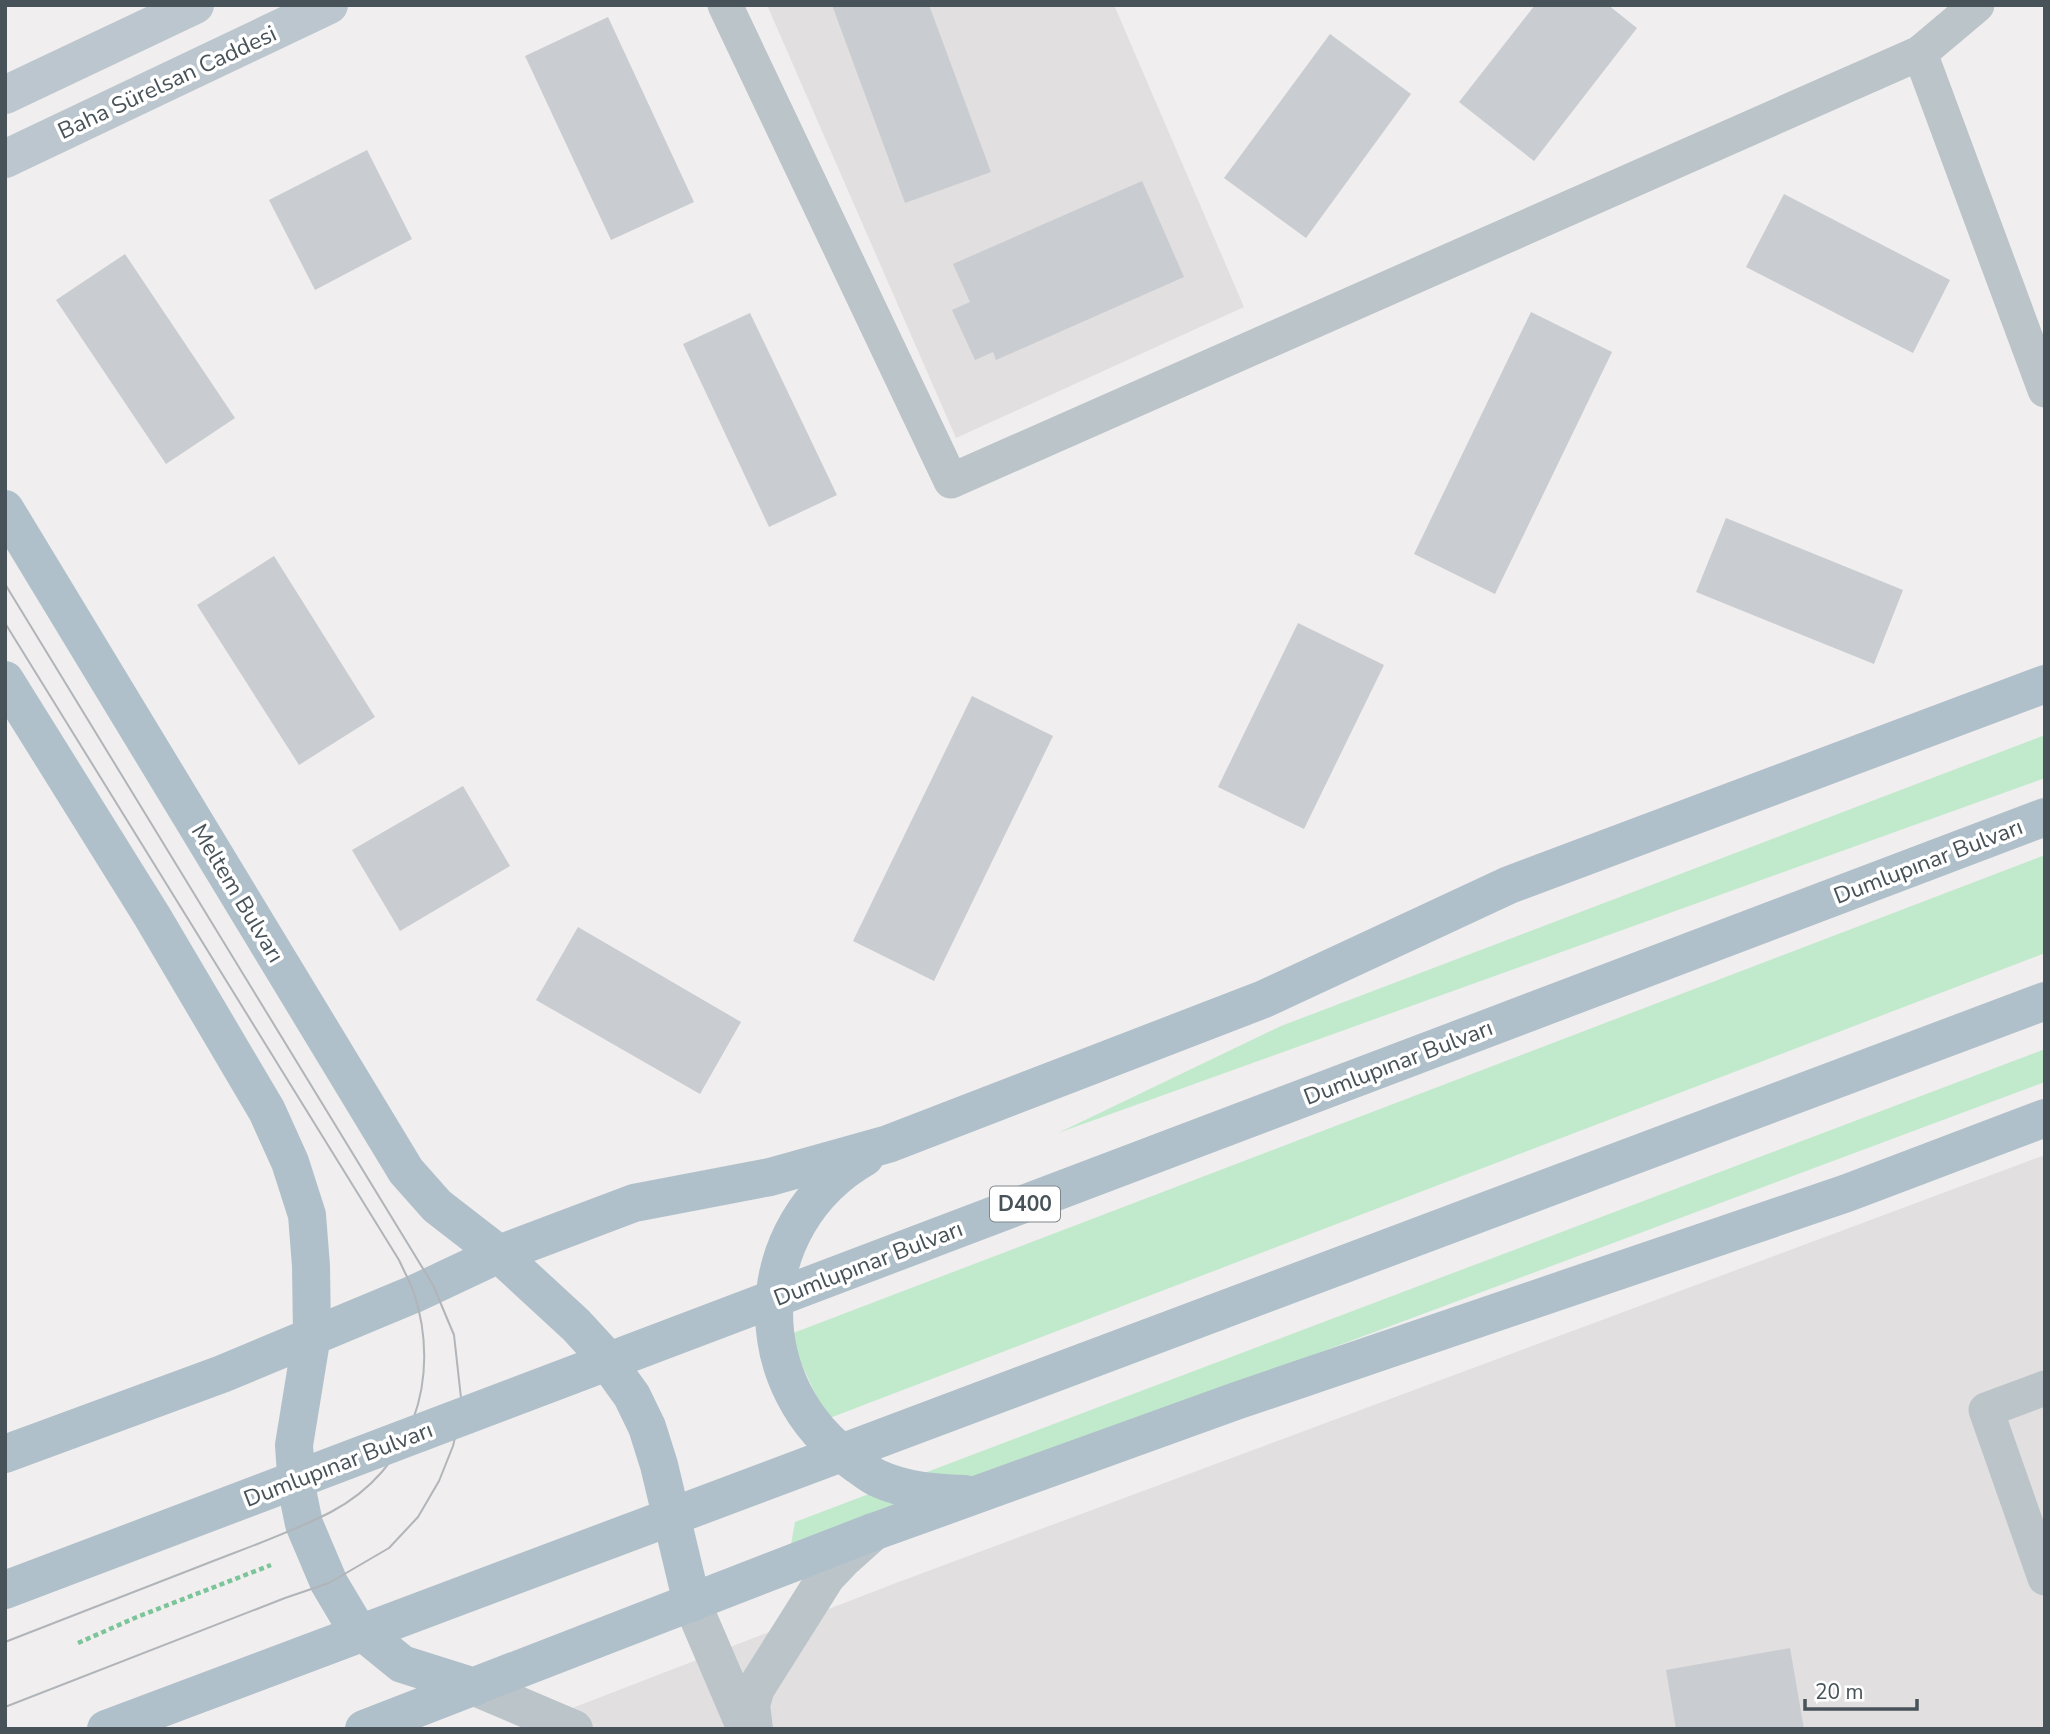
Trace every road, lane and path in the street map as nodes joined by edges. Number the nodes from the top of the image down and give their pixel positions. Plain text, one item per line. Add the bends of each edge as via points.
1 (195, 5) edge
2 (329, 5) edge
3 (725, 5) edge
4 (1977, 5) edge
5 (1920, 53) junction
6 (5, 95) edge
7 (5, 159) edge
8 (2045, 390) edge
9 (5, 509) edge
10 (5, 680) edge
11 (2045, 684) edge
12 (2045, 817) edge
13 (2045, 1002) edge
14 (2045, 1118) edge
15 (888, 1144) junction
16 (499, 1254) junction
17 (312, 1335) junction
18 (2045, 1388) edge
19 (5, 1454) edge
20 (979, 1494) junction
21 (873, 1532) junction
22 (271, 1565) dead end
23 (2045, 1578) edge
24 (5, 1590) edge
25 (692, 1603) junction
26 (78, 1643) dead end
27 (475, 1687) junction
28 (106, 1729) edge
29 (364, 1729) edge
30 (573, 1729) edge
31 (746, 1729) edge
32 (754, 1729) edge

1 - 6 main road
2 - 7 main road, Baha Sürelsan Caddesi
3 - 5 street via 951,481
4 - 5 street
5 - 8 street
9 - 16 main road, Meltem Bulvarı via 406,1171 437,1206
10 - 17 main road via 267,1111 307,1215
11 - 15 main road via 1509,885 1264,999
12 - 24 main road, Dumlupınar Bulvarı / D400, bridge
13 - 28 main road, bridge
14 - 20 main road via 1847,1193 1249,1396
15 - 16 main road via 770,1177 634,1203
15 - 20 main road via 842,1170 806,1208 782,1255 773,1307 779,1359 799,1408 833,1448 877,1478 927,1493
16 - 17 main road
16 - 25 main road, Meltem Bulvarı via 576,1325 632,1395 659,1465
17 - 19 main road via 222,1374
17 - 27 main road via 294,1445 297,1490 304,1524 330,1583 354,1625 402,1664
18 - 23 street via 1986,1410
20 - 21 main road
21 - 25 main road
21 - 32 street via 826,1577 756,1688 751,1705
22 - 26 path
25 - 27 main road
25 - 31 street
27 - 29 main road
27 - 30 street

